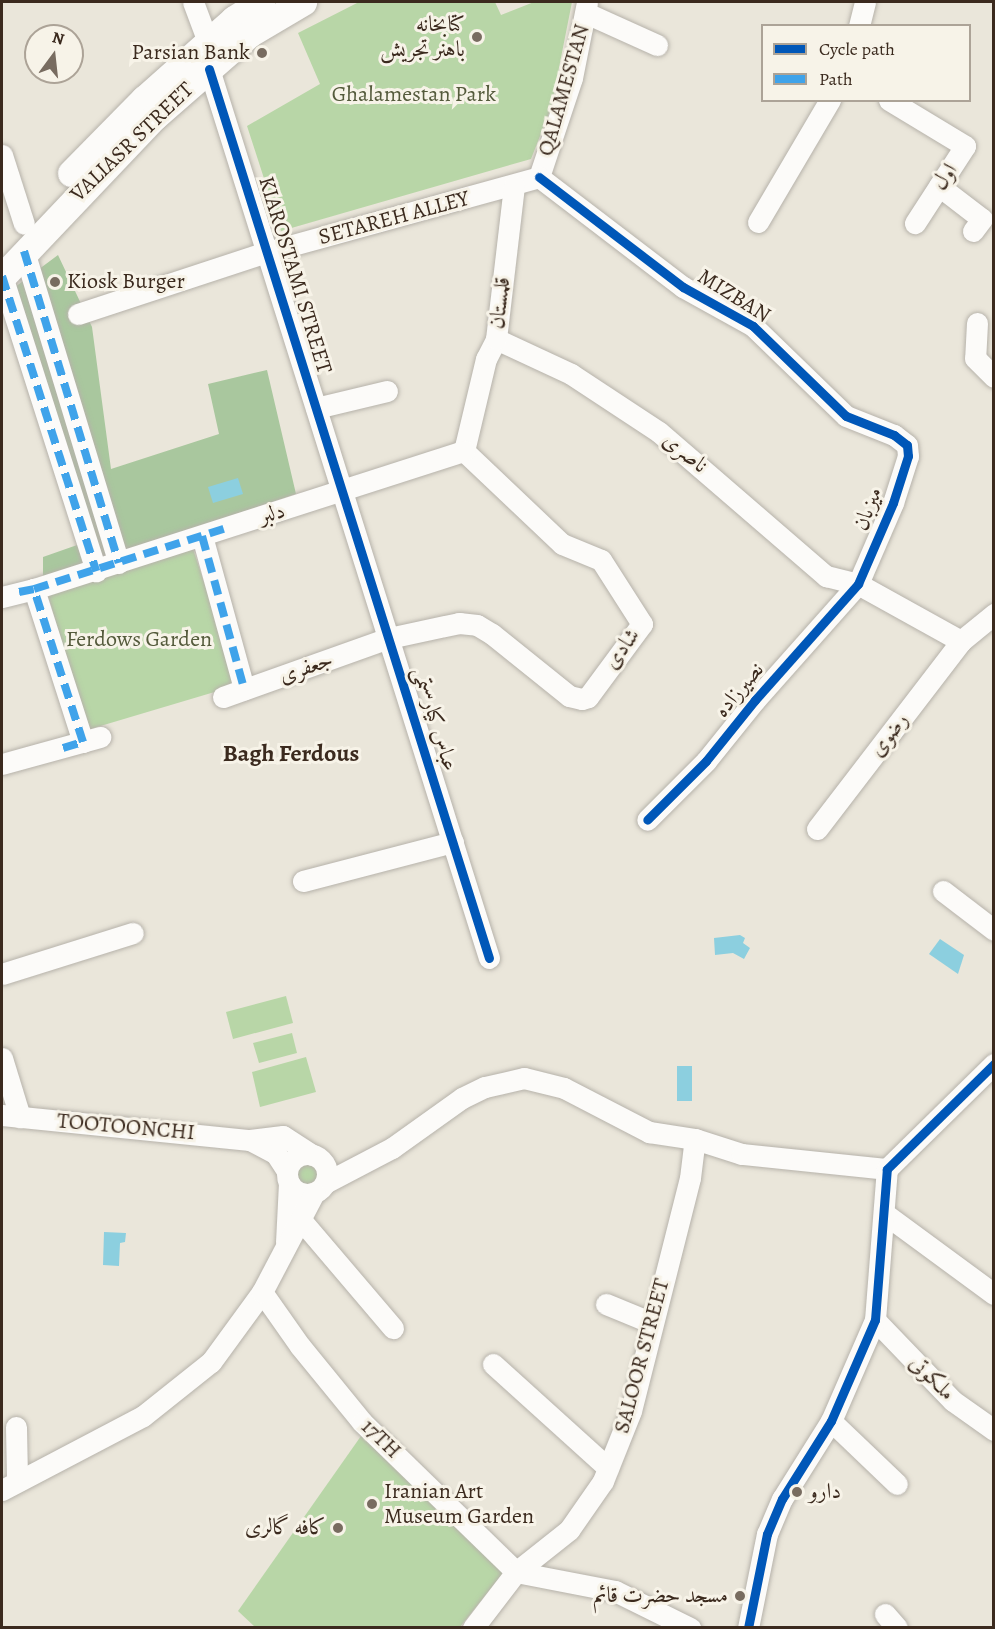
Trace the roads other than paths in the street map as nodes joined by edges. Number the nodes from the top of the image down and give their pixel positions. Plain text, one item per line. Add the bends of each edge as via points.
1 (193, 2) edge
2 (261, 2) edge
3 (303, 2) edge
4 (865, 2) edge
5 (586, 7) edge
6 (860, 24) edge
7 (208, 42) junction
8 (657, 45) dead end
9 (209, 69) junction
10 (829, 102) edge
11 (892, 102) edge
12 (2, 155) edge
13 (539, 177) junction
14 (514, 186) junction
15 (939, 186) junction
16 (759, 222) dead end
17 (915, 223) dead end
18 (24, 224) junction
19 (973, 231) dead end
20 (13, 250) edge
21 (267, 252) junction
22 (2, 276) edge
23 (78, 314) dead end
24 (978, 323) dead end
25 (496, 339) junction
26 (993, 377) edge
27 (387, 391) dead end
28 (316, 408) junction
29 (464, 451) junction
30 (343, 493) junction
31 (202, 536) junction
32 (119, 563) junction
33 (96, 571) junction
34 (858, 584) junction
35 (18, 593) edge
36 (993, 614) edge
37 (389, 639) junction
38 (961, 641) junction
39 (244, 689) junction
40 (223, 697) dead end
41 (2, 764) edge
42 (647, 820) dead end
43 (817, 829) dead end
44 (453, 842) junction
45 (303, 881) dead end
46 (943, 891) dead end
47 (993, 930) edge
48 (133, 933) dead end
49 (489, 958) dead end
50 (2, 974) edge
51 (2, 1058) edge
52 (993, 1064) edge
53 (10, 1116) edge
54 (250, 1140) junction
55 (695, 1140) junction
56 (315, 1156) junction
57 (374, 1158) junction
58 (887, 1169) junction
59 (288, 1177) junction
60 (320, 1188) junction
61 (885, 1214) junction
62 (301, 1220) junction
63 (285, 1250) junction
64 (262, 1292) junction
65 (993, 1294) edge
66 (606, 1304) dead end
67 (875, 1320) junction
68 (652, 1323) junction
69 (393, 1328) dead end
70 (493, 1364) dead end
71 (831, 1421) junction
72 (16, 1427) dead end
73 (993, 1430) edge
74 (608, 1468) junction
75 (897, 1484) dead end
76 (9, 1485) edge
77 (516, 1572) junction
78 (473, 1628) edge
79 (690, 1628) edge
80 (748, 1628) edge

1 - 7 street
2 - 7 main road, VALIASR STREET
3 - 9 main road, VALIASR STREET via 249,34
4 - 6 street
5 - 8 street
5 - 13 street, QALAMESTAN via 572,78
7 - 18 main road, VALIASR STREET via 144,99
9 - 20 main road, VALIASR STREET
9 - 21 street, KIAROSTAMI STREET
10 - 16 street
11 - 15 street, اول via 966,146
12 - 18 street
13 - 14 street, SETAREH ALLEY
13 - 34 street, MIZBAN via 683,287 753,326 846,416 905,443 908,456 896,494
14 - 21 street, SETAREH ALLEY
14 - 25 street, قلمستان
15 - 17 street, اول
15 - 19 street via 982,219
18 - 20 main road, VALIASR STREET
20 - 22 main road, VALIASR STREET
20 - 32 street
21 - 23 street, SETAREH ALLEY
21 - 28 street, KIAROSTAMI STREET
22 - 33 street
24 - 26 street via 975,358
25 - 29 street, قلمستان via 486,359
25 - 34 street, ناصری via 571,374 623,406 711,474 826,576
27 - 28 street
28 - 30 street, KIAROSTAMI STREET
29 - 30 street, دلبر
29 - 37 street, شادی via 562,544 600,560 642,624 582,699 568,696 477,626 459,622
30 - 31 street, دلبر
30 - 37 street, عباس کیارستمی
31 - 32 street, دلبر
31 - 39 street
32 - 33 street, دلبر
33 - 35 street, دلبر
34 - 38 street, ناصری
34 - 42 street, نصیرزاده via 706,761
35 - 41 street via 82,742
36 - 38 street, رضوى
37 - 39 street, جعفری
37 - 44 street, عباس کیارستمی
38 - 43 street, رضوى
39 - 40 street, جعفری
44 - 45 street
44 - 49 street, عباس کیارستمی
46 - 47 street
48 - 50 street
51 - 53 street
52 - 58 street
53 - 54 street, TOOTOONCHI
54 - 56 street via 283,1136
54 - 59 street via 276,1154
55 - 57 street via 649,1132 564,1088 524,1078 485,1087 462,1098
55 - 58 street via 742,1154
55 - 68 street, SALOOR STREET via 690,1179
56 - 57 street
56 - 59 street via 293,1160
56 - 60 street via 325,1166
57 - 60 street
58 - 61 street
59 - 60 street via 297,1191
59 - 63 street
60 - 62 street
61 - 65 street
61 - 67 street
62 - 63 street
62 - 69 street
63 - 64 street
64 - 76 street via 237,1331 188,1382 143,1416
64 - 77 street, 17TH via 362,1422
66 - 68 street
67 - 71 street
67 - 73 street, ملکوتی via 953,1401
68 - 74 street, SALOOR STREET via 631,1411
70 - 74 street
71 - 75 street
71 - 80 street via 783,1499 767,1534
72 - 76 street
74 - 77 street, SALOOR STREET via 569,1530
77 - 78 street, SALOOR STREET
77 - 79 street via 615,1591

